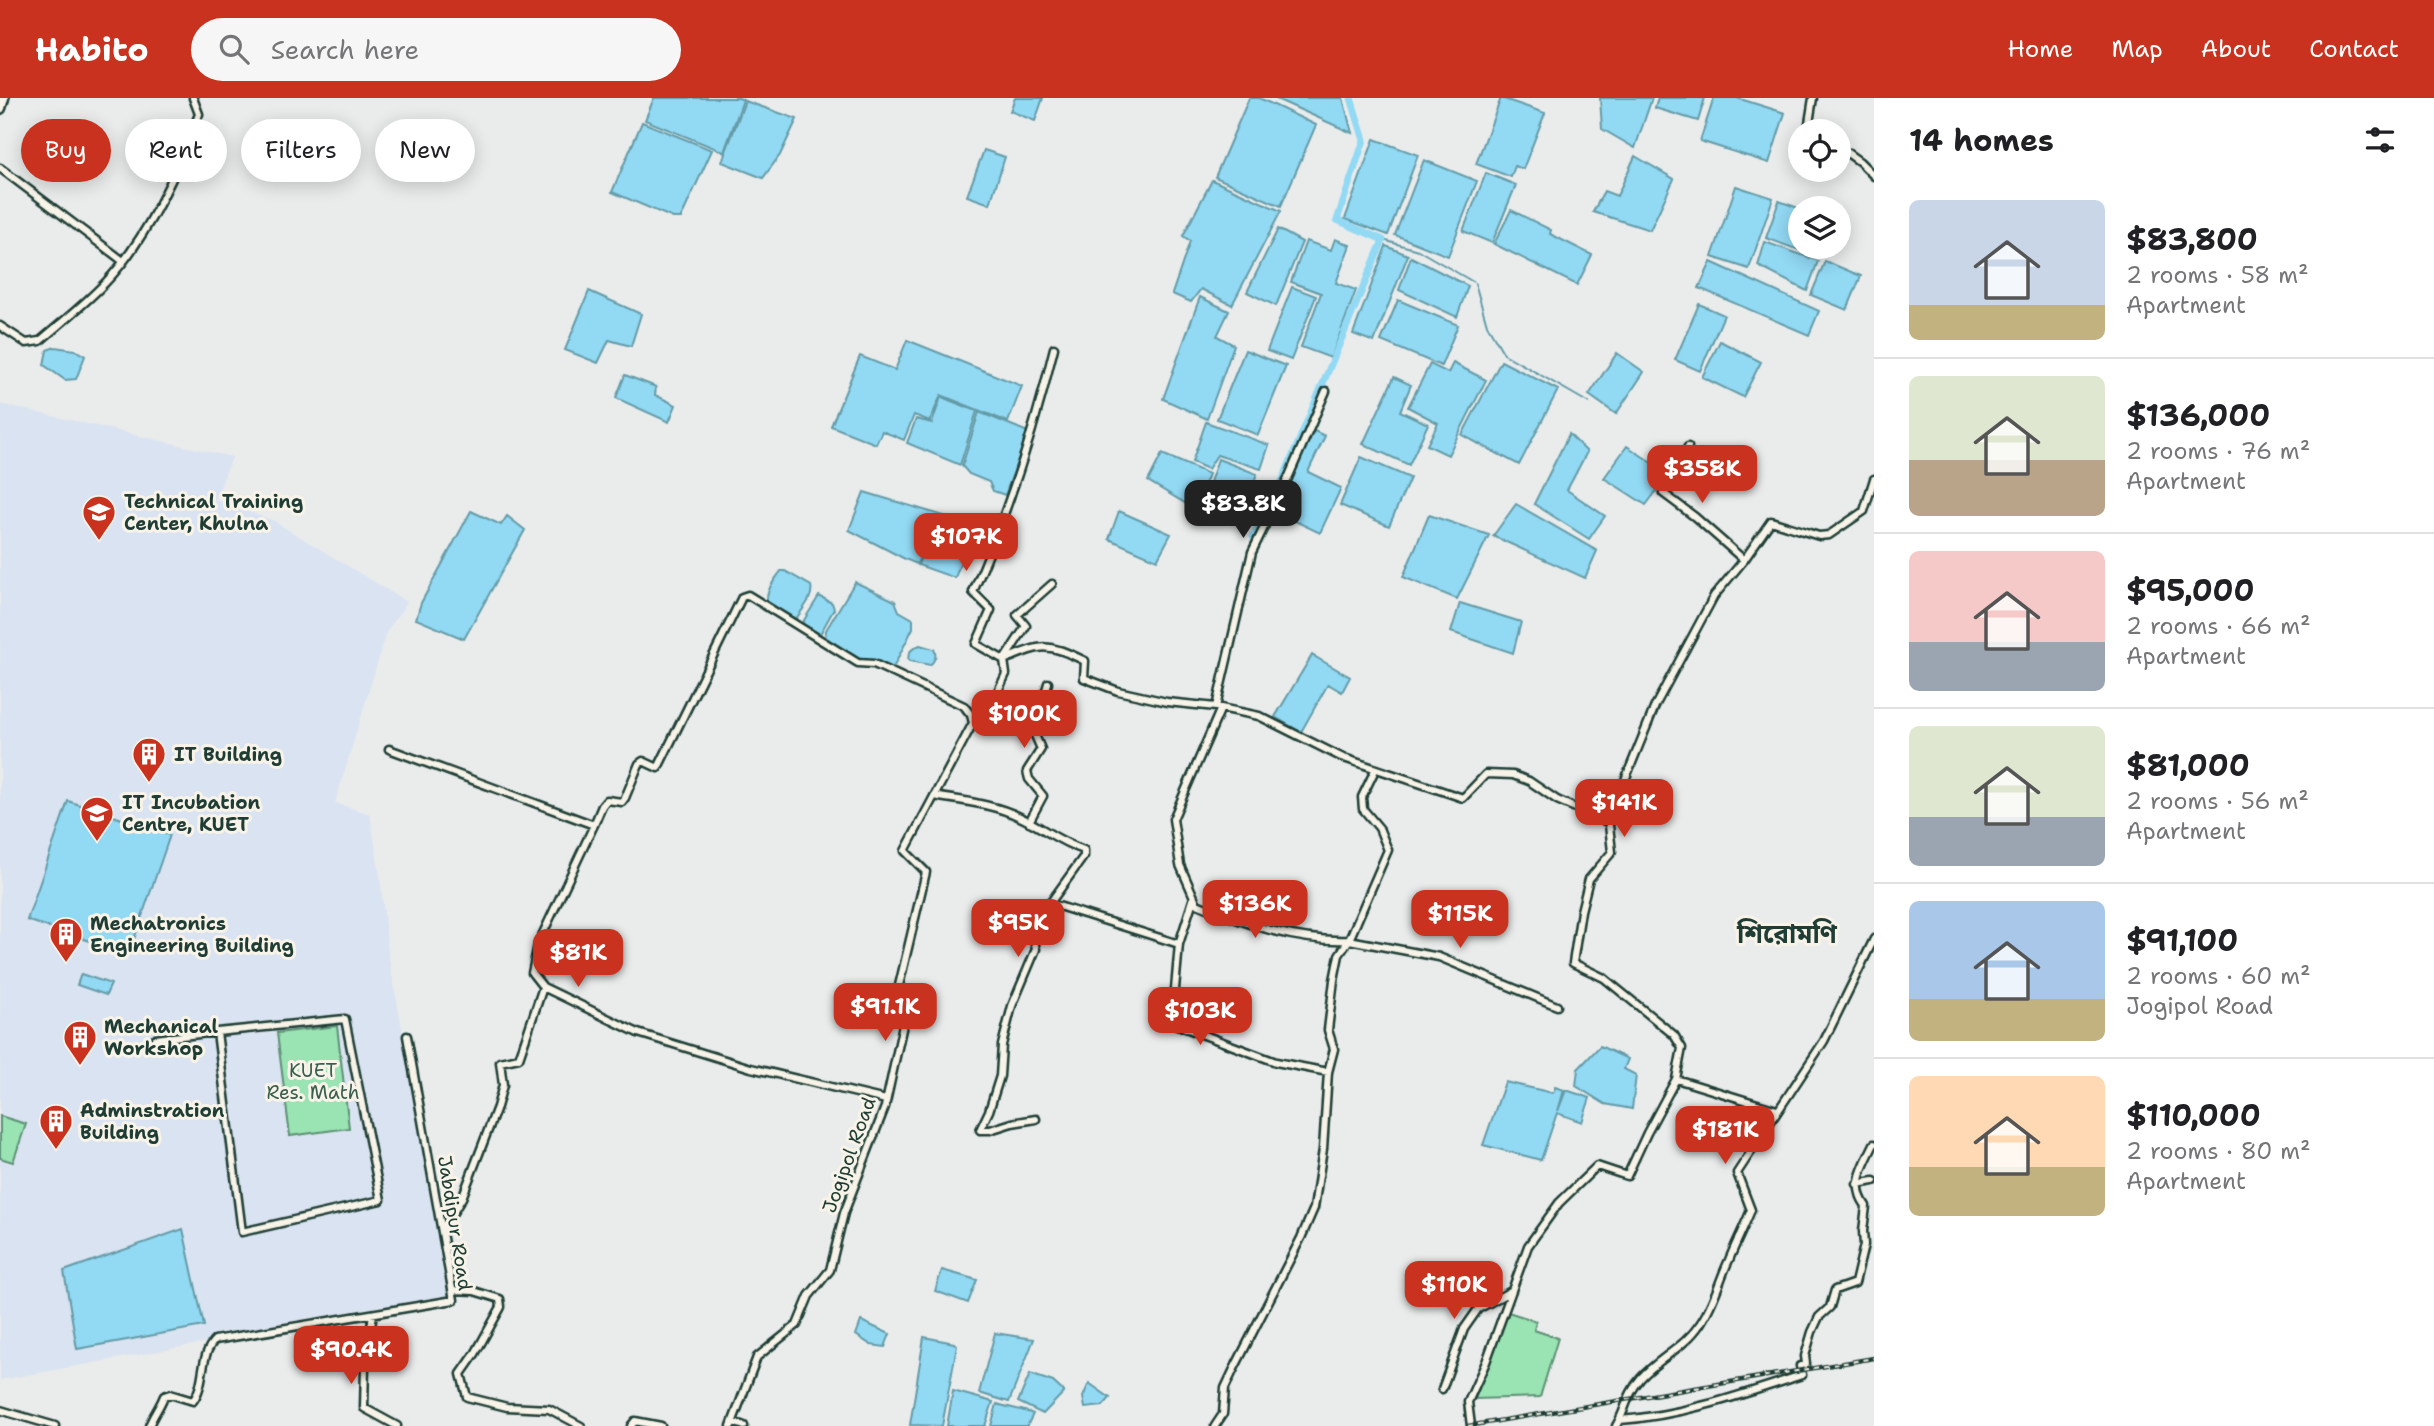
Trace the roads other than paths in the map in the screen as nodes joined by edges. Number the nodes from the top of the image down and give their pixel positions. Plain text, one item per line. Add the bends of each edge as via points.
1 (192, 98) edge
2 (1813, 98) edge
3 (1810, 119) edge
4 (1851, 156) edge
5 (0, 168) edge
6 (1874, 176) edge
7 (123, 261) junction
8 (0, 326) edge
9 (1054, 348) dead end
10 (1326, 391) dead end
11 (1688, 447) dead end
12 (1874, 480) edge
13 (1744, 560) junction
14 (1052, 584) dead end
15 (1004, 660) junction
16 (1048, 683) dead end
17 (1219, 708) junction
18 (972, 723) junction
19 (389, 749) dead end
20 (1375, 770) junction
21 (934, 796) junction
22 (1029, 822) junction
23 (1609, 823) junction
24 (594, 825) junction
25 (1194, 897) junction
26 (1049, 903) junction
27 (1874, 939) edge
28 (1349, 940) junction
29 (1179, 944) junction
30 (543, 987) junction
31 (1557, 1006) dead end
32 (216, 1032) junction
33 (407, 1036) dead end
34 (155, 1039) dead end
35 (1328, 1072) junction
36 (1676, 1079) junction
37 (886, 1100) junction
38 (1777, 1110) junction
39 (1037, 1119) dead end
40 (1874, 1144) edge
41 (1874, 1181) edge
42 (1857, 1184) junction
43 (442, 1230) junction
44 (452, 1290) junction
45 (1511, 1291) junction
46 (373, 1314) junction
47 (1442, 1389) dead end
48 (0, 1410) edge
49 (1618, 1423) edge
50 (732, 1424) edge
51 (55, 1426) edge
52 (149, 1426) edge
53 (397, 1426) edge
54 (582, 1426) edge
55 (631, 1426) edge
56 (661, 1426) edge
57 (744, 1426) edge
58 (1215, 1426) edge
59 (1471, 1426) edge

1 - 7 street via 200,114 189,142 149,223
2 - 3 street
4 - 6 street
5 - 7 street
7 - 8 street via 106,283 40,341 26,343
9 - 15 street via 999,533 973,592 991,610 976,644
10 - 17 street via 1252,552
11 - 13 street via 1663,493
12 - 13 street via 1864,511 1829,535 1771,521
13 - 23 street via 1714,596 1654,706
14 - 15 street via 1017,615 1026,626
15 - 17 street via 1040,646 1062,650 1084,661 1084,678 1118,691
15 - 18 street, Jogipol Road via 1006,674 985,718
16 - 22 street via 1034,733 1041,749 1027,771 1044,796
17 - 20 street via 1259,716
17 - 25 street via 1173,819 1180,865
18 - 21 street, Jogipol Road
18 - 24 street via 964,706 874,664 858,663 748,595 742,597 658,768 643,761 639,764 625,798 622,802 607,800
19 - 24 street
20 - 23 street via 1463,798 1486,774 1513,775
20 - 28 street via 1362,797 1363,808 1379,828 1388,850
21 - 22 street via 990,806
21 - 37 street, Jogipol Road via 905,851 926,872 892,1015 904,1020
22 - 26 street via 1084,850
23 - 36 street via 1612,852 1589,879 1573,963 1604,978 1674,1035 1682,1048
24 - 30 street via 538,944 532,973
25 - 28 street via 1197,904 1267,929 1322,941
25 - 29 street
26 - 29 street
26 - 39 street via 1040,917 1033,937 1036,948 1012,1006 1000,1076 980,1130
27 - 38 street via 1824,1041
28 - 31 street via 1439,957
28 - 35 street via 1339,955 1334,979 1328,1030 1334,1049
29 - 35 street via 1172,1023 1276,1062
30 - 37 street via 638,1033 751,1068
30 - 43 street via 519,1058 500,1062 503,1085 497,1107 462,1199
32 - 32 street via 345,1019 381,1200 242,1232
32 - 34 street
33 - 43 street, Jabdipur Road
35 - 58 street via 1314,1208 1233,1370 1225,1388 1223,1414
36 - 38 street
36 - 45 street via 1627,1176 1597,1166 1559,1203 1528,1246
37 - 50 street, Jogipol Road via 844,1213 830,1270 809,1296 797,1325 757,1357
38 - 49 street via 1737,1173 1751,1210 1701,1324 1688,1341 1656,1362 1638,1381
40 - 42 street
41 - 42 street
42 - 49 street via 1866,1206 1864,1245 1855,1283 1835,1290 1830,1307 1812,1332 1806,1364 1800,1366 1802,1374 1698,1406
43 - 44 street, Jabdipur Road
44 - 46 street, Jabdipur Road via 454,1300
44 - 54 street via 500,1298 501,1307 461,1374 467,1397 507,1407 549,1409
45 - 47 street via 1478,1309 1464,1329
45 - 59 street via 1468,1402
46 - 52 street, Jabdipur Road via 215,1340 193,1401 164,1396
46 - 53 street via 364,1409
48 - 51 street
50 - 57 street
55 - 56 street via 635,1421

